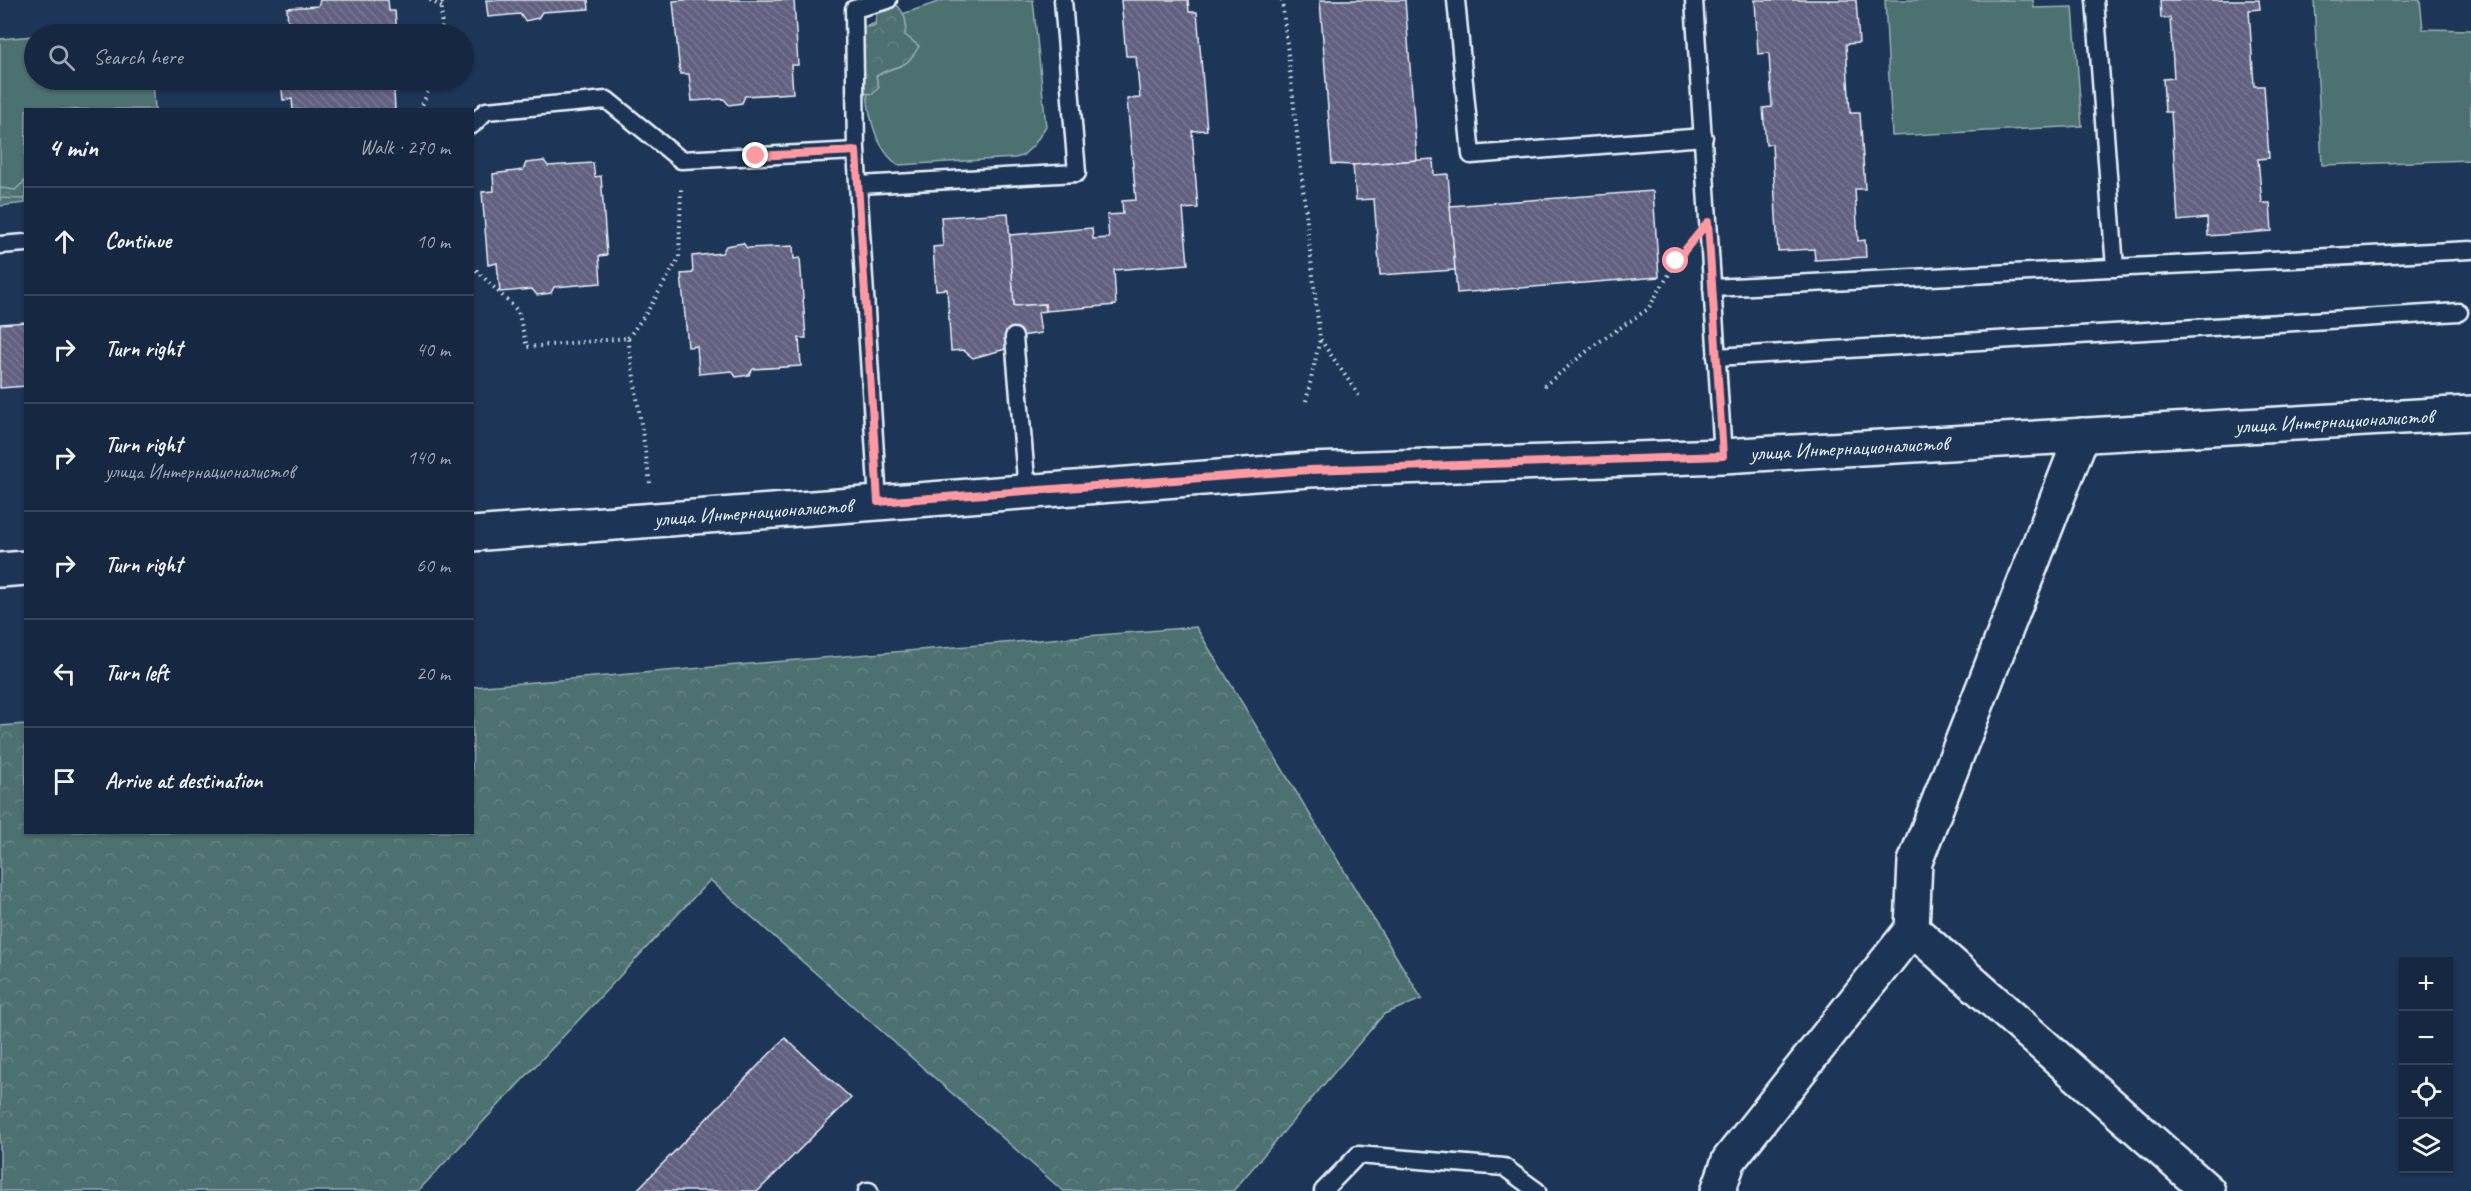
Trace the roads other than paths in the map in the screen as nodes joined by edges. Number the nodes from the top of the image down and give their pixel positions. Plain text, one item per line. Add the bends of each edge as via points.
1 (888, 0) edge
2 (1063, 0) edge
3 (1456, 0) edge
4 (1694, 0) edge
5 (2095, 0) edge
6 (474, 124) edge
7 (1704, 137) junction
8 (856, 151) junction
9 (859, 185) junction
10 (24, 243) edge
11 (0, 245) edge
12 (2471, 250) edge
13 (2115, 268) junction
14 (1712, 288) junction
15 (2458, 312) dead end
16 (1014, 337) dead end
17 (1716, 357) junction
18 (2471, 413) edge
19 (2082, 435) junction
20 (1723, 456) junction
21 (1027, 491) junction
22 (878, 502) junction
23 (474, 534) edge
24 (24, 568) edge
25 (0, 570) edge
26 (1912, 929) junction
27 (1323, 1191) edge
28 (1536, 1191) edge
29 (1718, 1191) edge
30 (2208, 1191) edge

1 - 8 lane via 854,9
2 - 9 lane via 1077,173
3 - 7 lane via 1471,155
4 - 7 lane
5 - 13 lane
6 - 8 lane via 486,111 607,100 681,160
7 - 14 lane
8 - 9 lane
9 - 22 lane
10 - 11 lane
12 - 13 lane
13 - 14 lane
14 - 17 lane
15 - 17 lane
16 - 21 lane
17 - 20 lane
18 - 19 street, улица Интернационалистов
19 - 20 street, улица Интернационалистов
19 - 26 street via 1915,862
20 - 21 street, улица Интернационалистов via 1309,470
21 - 22 street, улица Интернационалистов
22 - 23 street, улица Интернационалистов
24 - 25 street
26 - 29 street via 1729,1160
26 - 30 street
27 - 28 lane via 1358,1155 1504,1167

